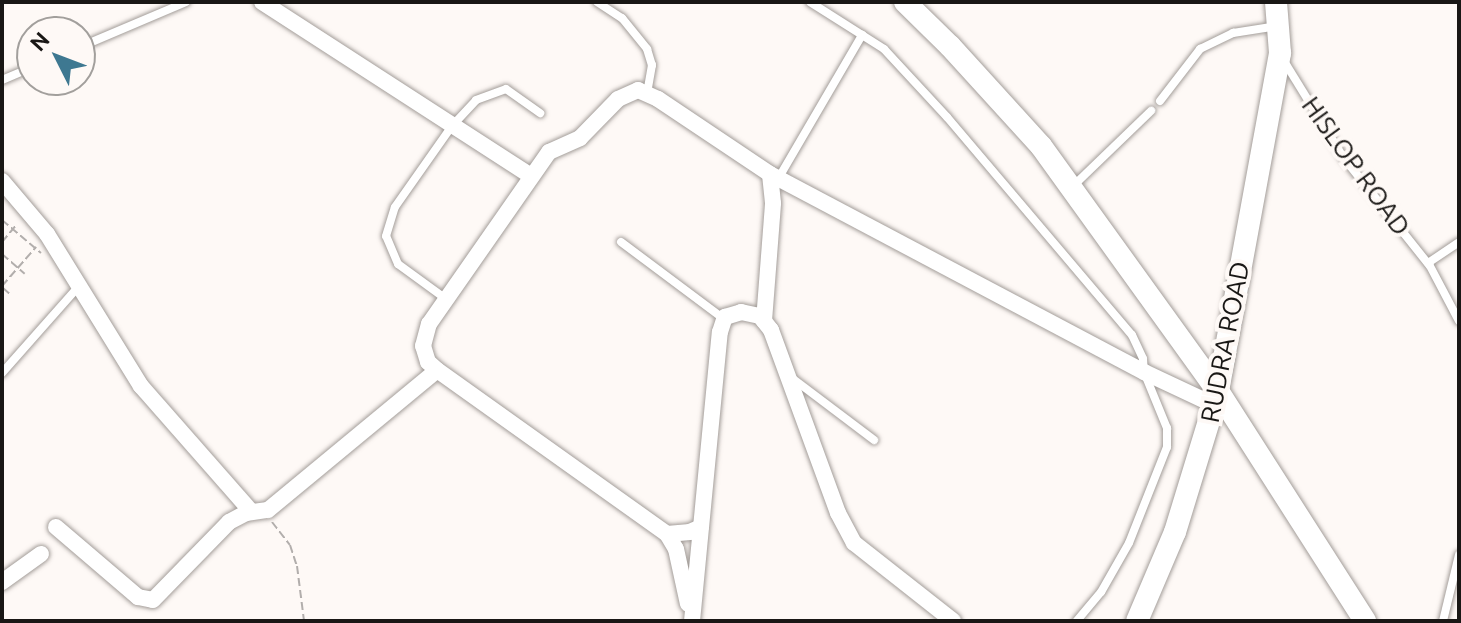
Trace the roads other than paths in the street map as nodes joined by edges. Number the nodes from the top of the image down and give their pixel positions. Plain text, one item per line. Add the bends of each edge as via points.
1 (186, 2) edge
2 (262, 2) edge
3 (597, 2) edge
4 (810, 2) edge
5 (905, 2) edge
6 (1276, 2) edge
7 (1277, 26) junction
8 (862, 35) junction
9 (96, 40) edge
10 (1280, 53) junction
11 (647, 92) junction
12 (1160, 101) dead end
13 (1151, 111) dead end
14 (540, 113) dead end
15 (452, 126) junction
16 (531, 176) junction
17 (774, 177) junction
18 (1071, 187) junction
19 (4, 189) edge
20 (621, 242) dead end
21 (1459, 242) edge
22 (1428, 263) junction
23 (78, 287) junction
24 (446, 299) junction
25 (724, 319) junction
26 (764, 321) junction
27 (1459, 321) edge
28 (437, 370) junction
29 (1144, 372) junction
30 (2, 373) edge
31 (788, 375) junction
32 (1216, 398) junction
33 (874, 440) dead end
34 (256, 511) junction
35 (56, 527) dead end
36 (701, 527) junction
37 (667, 534) junction
38 (41, 554) dead end
39 (1459, 555) edge
40 (2, 582) edge
41 (692, 621) edge
42 (953, 621) edge
43 (1077, 621) edge
44 (1137, 621) edge
45 (1365, 621) edge
46 (1443, 621) edge

1 - 9 lane
2 - 15 street
3 - 11 lane via 622,18 647,49 652,65
4 - 8 lane
5 - 18 street via 1041,146
6 - 7 street, HISLOP ROAD
7 - 10 street, HISLOP ROAD
7 - 12 lane via 1233,33 1200,49
8 - 17 lane
8 - 29 lane via 884,49 947,117 1132,335
10 - 22 lane, HISLOP ROAD via 1343,157
10 - 32 street, RUDRA ROAD
11 - 16 street via 638,90 618,99 580,138 549,152
11 - 17 street
13 - 18 lane
14 - 15 lane via 506,89 476,100
15 - 16 street
15 - 24 lane via 395,207 386,236 398,264
16 - 24 street
17 - 26 street
17 - 29 street
18 - 32 street
19 - 23 street via 47,234
20 - 25 lane
21 - 22 lane
22 - 27 lane, HISLOP ROAD
23 - 30 lane
23 - 34 street via 141,386
24 - 28 street via 423,338 428,362
25 - 26 street via 741,312
25 - 36 street
26 - 31 street
28 - 34 street via 299,486
28 - 37 street
29 - 32 street
29 - 43 lane via 1167,428 1167,447 1129,543
31 - 33 lane
31 - 42 street via 854,543
32 - 44 street, RUDRA ROAD via 1175,532
32 - 45 street
34 - 35 street via 229,522 160,594 146,601
36 - 37 street
36 - 41 street
37 - 41 street via 679,557
38 - 40 street
39 - 46 lane

